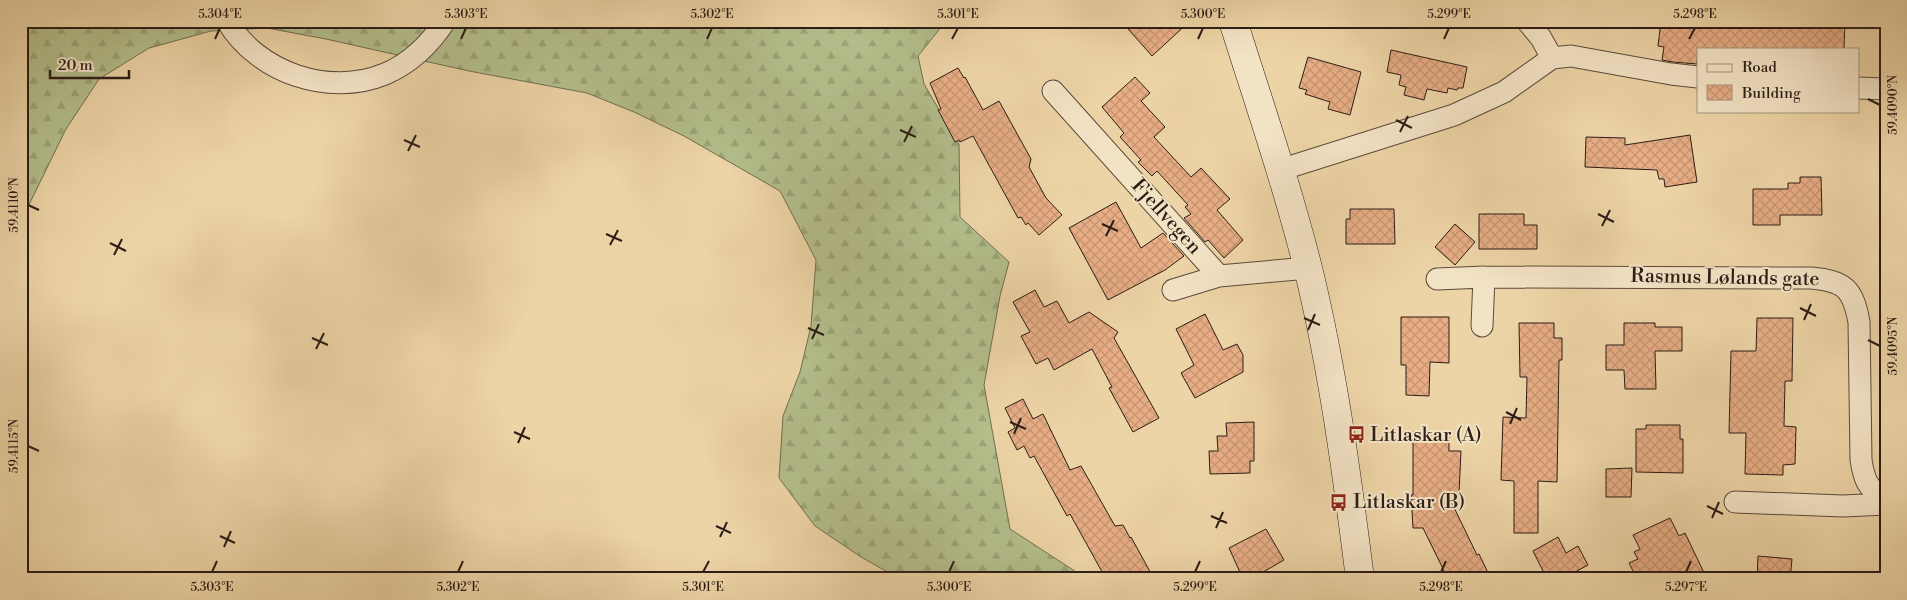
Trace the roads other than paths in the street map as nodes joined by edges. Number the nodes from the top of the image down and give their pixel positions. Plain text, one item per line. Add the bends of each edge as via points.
1 (228, 21) edge
2 (445, 21) edge
3 (1234, 21) edge
4 (1527, 21) edge
5 (1552, 58) junction
6 (1697, 77) edge
7 (1860, 88) edge
8 (1886, 89) edge
9 (1053, 91) dead end
10 (1280, 170) junction
11 (1308, 268) junction
12 (1219, 276) junction
13 (1484, 277) junction
14 (1437, 279) dead end
15 (1173, 290) dead end
16 (1482, 326) dead end
17 (1886, 499) edge
18 (1735, 502) dead end
19 (1886, 504) edge
20 (1360, 579) edge

1 - 2 street via 246,46 273,66 297,76 333,82 369,79 405,63 421,51
3 - 10 main road
4 - 5 street
5 - 6 street via 1571,56
5 - 10 street via 1504,92 1454,115
7 - 8 street
9 - 12 street, Fjellvegen
10 - 11 main road
11 - 12 street
11 - 20 main road via 1336,404
12 - 15 street
13 - 14 street, Rasmus Lølands gate
13 - 16 street
13 - 17 street, Rasmus Lølands gate via 1831,280 1847,289 1856,303 1862,469 1864,478 1876,494
18 - 19 street via 1843,506

